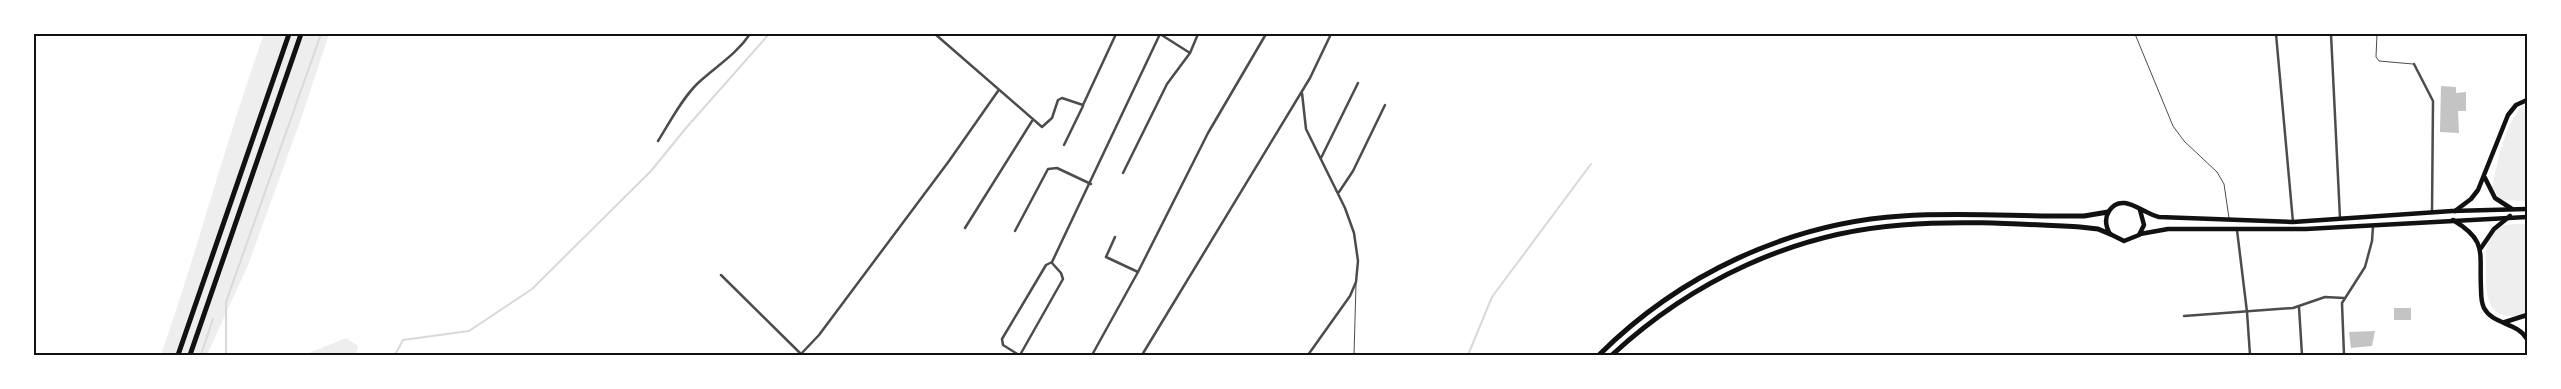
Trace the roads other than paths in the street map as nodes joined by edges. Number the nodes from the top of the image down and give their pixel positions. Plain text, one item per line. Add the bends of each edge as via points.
1 (289, 34) edge
2 (301, 34) edge
3 (750, 34) edge
4 (935, 34) edge
5 (1116, 34) edge
6 (1159, 34) edge
7 (1198, 34) edge
8 (1266, 34) edge
9 (1331, 34) edge
10 (2135, 34) edge
11 (2276, 34) edge
12 (2331, 34) edge
13 (2377, 34) edge
14 (1190, 53) junction
15 (2414, 64) joint
16 (1358, 83) dead end
17 (998, 91) junction
18 (1302, 91) junction
19 (2527, 100) edge
20 (1083, 105) junction
21 (1384, 105) dead end
22 (1032, 120) junction
23 (658, 141) dead end
24 (1064, 145) dead end
25 (1321, 158) junction
26 (1123, 173) dead end
27 (2485, 178) junction
28 (1091, 184) junction
29 (1339, 192) junction
30 (2512, 209) junction
31 (2527, 209) edge
32 (2140, 210) junction
33 (2454, 211) junction
34 (2108, 212) junction
35 (2432, 213) junction
36 (2510, 216) junction
37 (2527, 217) edge
38 (2341, 220) junction
39 (2453, 220) junction
40 (2229, 221) junction
41 (2293, 222) junction
42 (2372, 226) junction
43 (965, 228) dead end
44 (2237, 229) junction
45 (1015, 230) dead end
46 (2110, 234) junction
47 (2139, 235) junction
48 (1115, 237) dead end
49 (2481, 248) junction
50 (1052, 262) junction
51 (1138, 272) junction
52 (720, 275) dead end
53 (1356, 282) junction
54 (2344, 298) junction
55 (2299, 307) junction
56 (2247, 312) junction
57 (2184, 316) dead end
58 (2527, 316) edge
59 (2505, 322) junction
60 (2527, 338) edge
61 (801, 354) edge
62 (178, 355) edge
63 (190, 355) edge
64 (1019, 355) edge
65 (1092, 355) edge
66 (1142, 355) edge
67 (1308, 355) edge
68 (1354, 355) edge
69 (1599, 355) edge
70 (1612, 355) edge
71 (2250, 355) edge
72 (2302, 355) edge
73 (2344, 355) edge

1 - 62 highway
2 - 63 highway
3 - 23 street via 732,56 683,100
4 - 17 street
5 - 20 street
6 - 14 street
6 - 28 street
7 - 14 street
8 - 51 street via 1212,126
9 - 18 street
10 - 40 lane via 2173,126 2217,172 2224,184
11 - 41 street
12 - 38 street
13 - 15 lane via 2376,57 2379,61
14 - 26 street via 1167,84
15 - 35 street via 2433,101
16 - 25 street
17 - 22 street
17 - 61 street via 881,253
18 - 25 street via 1306,129
18 - 66 street
19 - 27 main road via 2514,107 2508,115
20 - 22 street via 1062,98 1058,100 1052,118 1042,127
20 - 24 street
21 - 29 street
22 - 43 street
25 - 29 street
27 - 30 main road via 2495,198
27 - 33 main road via 2472,198
28 - 45 street via 1057,168 1048,169
28 - 50 street
29 - 53 street via 1358,251
30 - 31 main road
30 - 33 main road
32 - 34 main road via 2123,203
32 - 40 main road via 2159,217
32 - 47 main road via 2144,220
33 - 35 main road
34 - 46 main road via 2106,223
34 - 69 highway via 2084,216 1901,216 1812,232 1757,250 1702,277 1648,313
35 - 38 main road
36 - 37 main road
36 - 39 main road
36 - 49 main road via 2494,229
38 - 41 main road
39 - 42 main road
39 - 49 main road via 2471,233
40 - 41 main road
42 - 44 main road
42 - 54 street via 2372,241 2365,267
44 - 47 main road via 2168,229
44 - 56 street
46 - 47 main road via 2124,241
46 - 70 highway via 2080,227 1932,223 1868,229 1814,241 1761,259 1713,282 1653,320
48 - 51 street via 1106,257
49 - 59 main road via 2482,303 2491,316
50 - 64 street via 1062,272 1063,279
50 - 64 street via 1046,265 1002,339 1003,345
51 - 65 street
52 - 61 street
53 - 67 street via 1350,296
53 - 68 lane
54 - 55 street via 2325,297
54 - 73 street
55 - 56 street
55 - 72 street
56 - 57 street
56 - 71 street
58 - 59 main road
59 - 60 main road via 2517,327

